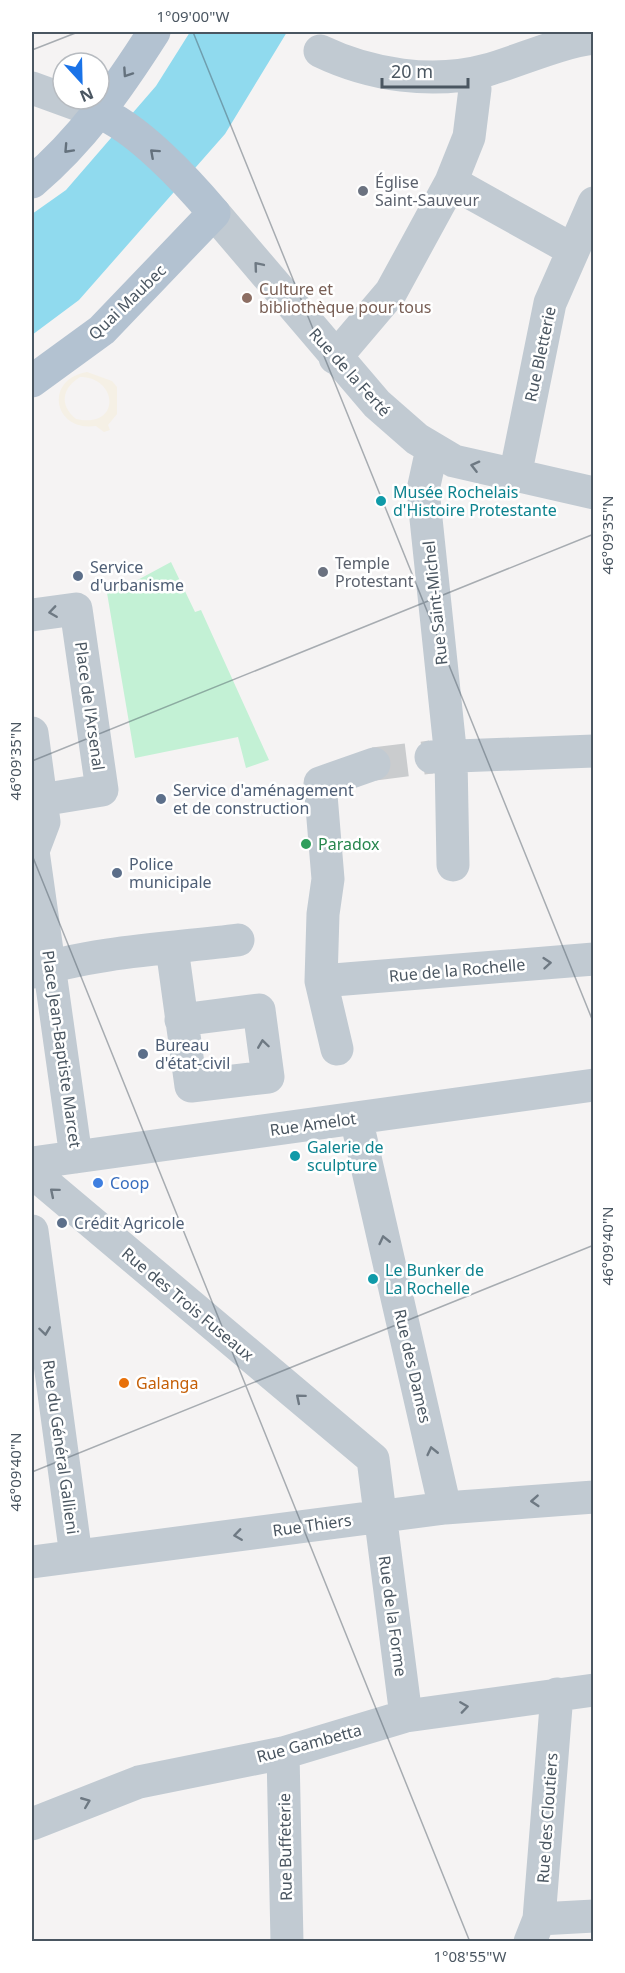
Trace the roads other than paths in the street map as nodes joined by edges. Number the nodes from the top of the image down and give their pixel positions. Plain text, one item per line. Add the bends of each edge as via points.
1 (154, 32) edge
2 (594, 38) edge
3 (320, 51) dead end
4 (471, 74) junction
5 (32, 88) edge
6 (107, 115) junction
7 (32, 182) edge
8 (451, 182) junction
9 (594, 203) edge
10 (214, 213) junction
11 (573, 250) junction
12 (335, 358) junction
13 (32, 381) edge
14 (432, 449) junction
15 (515, 476) junction
16 (594, 493) edge
17 (32, 615) edge
18 (32, 733) edge
19 (594, 751) edge
20 (441, 758) junction
21 (374, 764) tunnel mouth
22 (41, 800) junction
23 (453, 865) dead end
24 (238, 940) dead end
25 (172, 948) junction
26 (594, 959) edge
27 (41, 968) edge
28 (321, 981) junction
29 (181, 1020) junction
30 (337, 1049) dead end
31 (594, 1085) edge
32 (356, 1118) junction
33 (76, 1157) junction
34 (32, 1163) edge
35 (32, 1172) edge
36 (32, 1231) edge
37 (594, 1497) edge
38 (446, 1508) junction
39 (379, 1516) junction
40 (76, 1556) junction
41 (32, 1562) edge
42 (594, 1690) edge
43 (556, 1694) junction
44 (406, 1716) junction
45 (283, 1753) junction
46 (32, 1824) edge
47 (594, 1916) edge
48 (535, 1930) edge
49 (287, 1941) edge

1 -> 6 main road
2 - 4 street
3 - 4 street via 358,67 409,76
4 - 8 street via 475,89 469,137
5 - 6 street
6 -> 7 main road
10 -> 6 main road via 192,187
8 - 11 street
8 - 12 street via 391,292
9 - 11 street, Rue Bletterie
12 -> 10 street, Rue de la Ferté
10 - 13 main road, Quai Maubec via 102,330
11 - 15 street, Rue Bletterie via 550,303
12 - 14 street, Rue de la Ferté via 377,404
15 -> 14 street, Rue de la Ferté via 454,461
14 - 20 street, Rue Saint-Michel via 423,490
15 - 16 street, Rue de la Ferté
22 -> 17 street, Place de l'Arsenal via 102,790 75,609
18 - 22 street
19 - 20 street
20 - 23 street, Rue Saint-Michel
21 - 28 street via 320,783 328,879 322,914
22 - 27 street, Place Jean-Baptiste Marcet via 45,822 33,851
24 - 25 street
25 - 27 street
25 - 29 street
28 -> 26 street, Rue de la Rochelle
27 - 33 street, Place Jean-Baptiste Marcet
28 - 30 street
29 -> 29 street via 191,1086 268,1077 259,1010
31 - 32 street, Rue Amelot
32 - 33 street, Rue Amelot
38 -> 32 street, Rue des Dames
33 - 34 street, Rue Amelot
39 -> 35 street, Rue des Trois Fuseaux via 373,1460
36 -> 40 street, Rue du Général Gallieni
37 -> 38 street, Rue Thiers
38 - 39 street, Rue Thiers
39 -> 40 street, Rue Thiers
39 - 44 street, Rue de la Forme
40 - 41 street, Rue Thiers
42 - 43 street, Rue Gambetta
44 -> 43 street, Rue Gambetta
43 - 48 street, Rue des Cloutiers
44 - 45 street, Rue Gambetta
46 -> 45 street, Rue Gambetta via 139,1782
45 - 49 street, Rue Buffeterie
47 - 48 street

